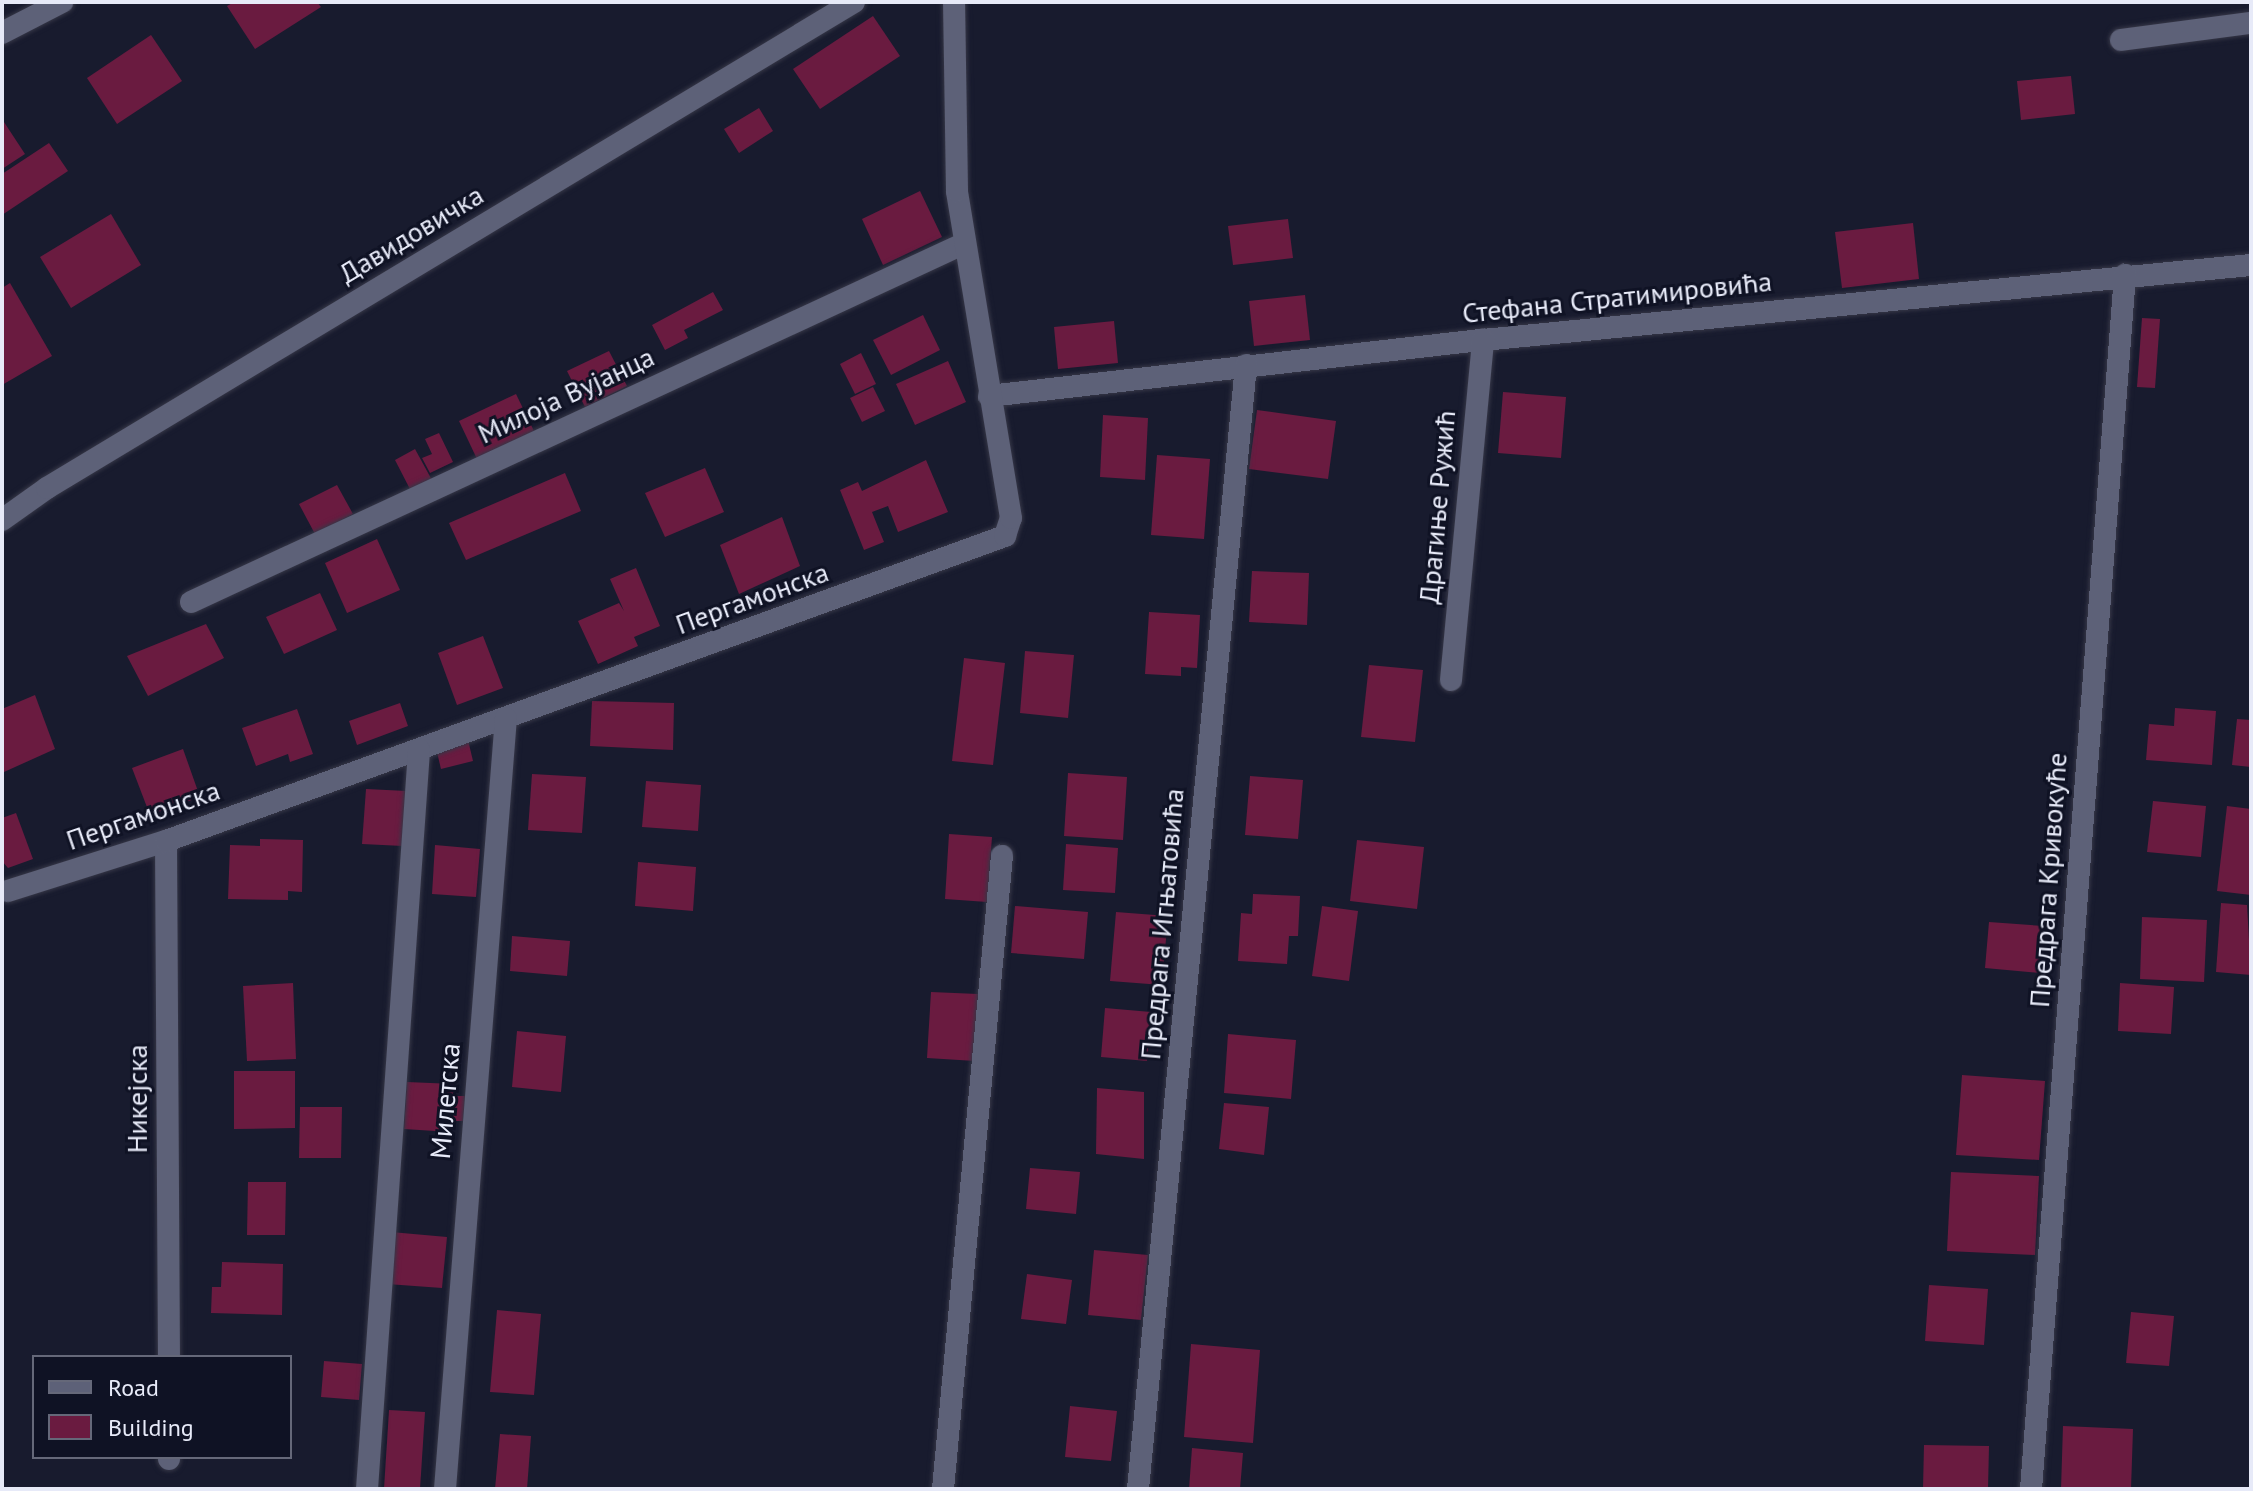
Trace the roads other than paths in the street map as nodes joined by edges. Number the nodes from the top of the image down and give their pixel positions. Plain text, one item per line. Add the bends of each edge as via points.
1 (62, 2) edge
2 (854, 2) edge
3 (954, 2) edge
4 (2251, 23) edge
5 (2, 33) edge
6 (2121, 40) dead end
7 (965, 243) junction
8 (2251, 265) edge
9 (2125, 275) junction
10 (1483, 340) junction
11 (1246, 365) junction
12 (989, 396) junction
13 (2, 520) edge
14 (191, 602) dead end
15 (1451, 680) dead end
16 (506, 718) junction
17 (419, 750) junction
18 (166, 841) junction
19 (1002, 856) dead end
20 (8, 891) dead end
21 (169, 1355) edge
22 (367, 1489) edge
23 (445, 1489) edge
24 (943, 1489) edge
25 (1138, 1489) edge
26 (2031, 1489) edge

1 - 5 street
2 - 13 street, Давидовичка
3 - 7 street, Пергамонска via 955,159
4 - 6 street
7 - 12 street, Пергамонска
7 - 14 street, Милоја Вујанца
8 - 9 street, Стефана Стратимировића
9 - 10 street, Стефана Стратимировића
9 - 26 street, Предрага Кривокуће
10 - 11 street, Стефана Стратимировића
10 - 15 street, Драгиње Ружић
11 - 12 street, Стефана Стратимировића
11 - 25 street, Предрага Игњатовића
12 - 16 street, Пергамонска via 1011,518 1011,528 995,544
16 - 17 street, Пергамонска
16 - 23 street, Милетска
17 - 18 street, Пергамонска
17 - 22 street
18 - 20 street, Пергамонска
18 - 21 street, Никејска
19 - 24 street

